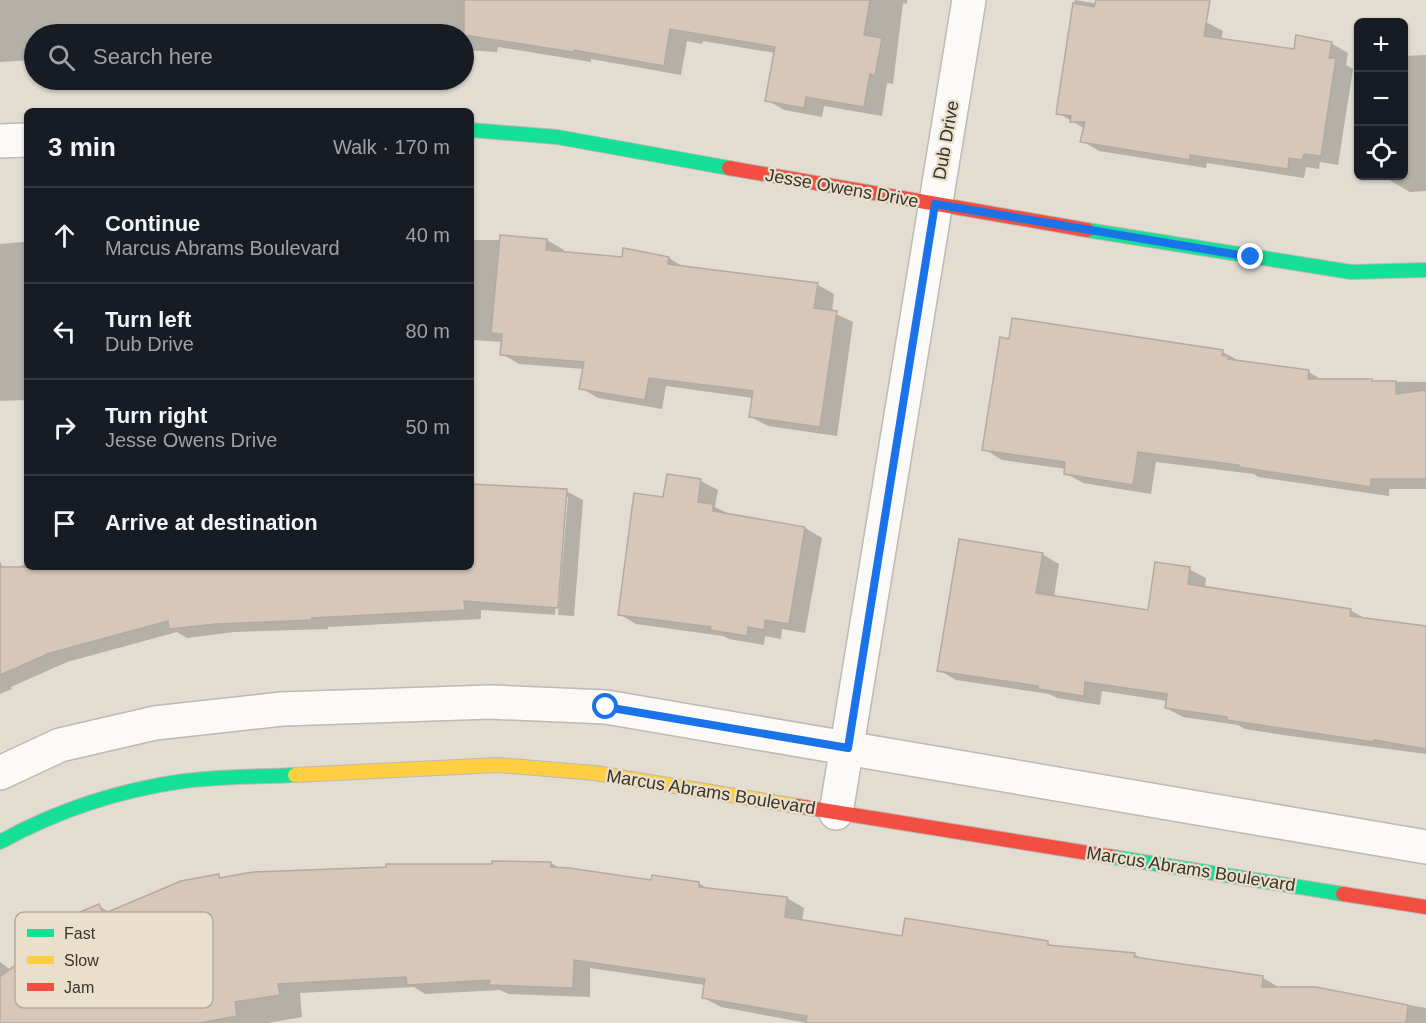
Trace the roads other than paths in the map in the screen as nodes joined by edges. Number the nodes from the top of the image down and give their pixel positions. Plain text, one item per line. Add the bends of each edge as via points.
1 (969, 0) edge
2 (474, 130) edge
3 (24, 140) edge
4 (0, 141) edge
5 (935, 204) junction
6 (1426, 270) edge
7 (848, 748) junction
8 (0, 773) edge
9 (836, 813) junction
10 (0, 842) edge
11 (1426, 847) edge
12 (1426, 907) edge

1 - 5 street, Dub Drive
2 - 5 street, Jesse Owens Drive via 556,137
3 - 4 street
5 - 6 street, Jesse Owens Drive via 1351,272
5 - 7 street, Dub Drive
7 - 8 street via 606,707 490,702 282,709 156,723 60,746
7 - 9 street, Dub Drive
7 - 11 street
9 - 10 street, Marcus Abrams Boulevard via 595,773 498,765 184,781 95,800
9 - 12 street, Marcus Abrams Boulevard

